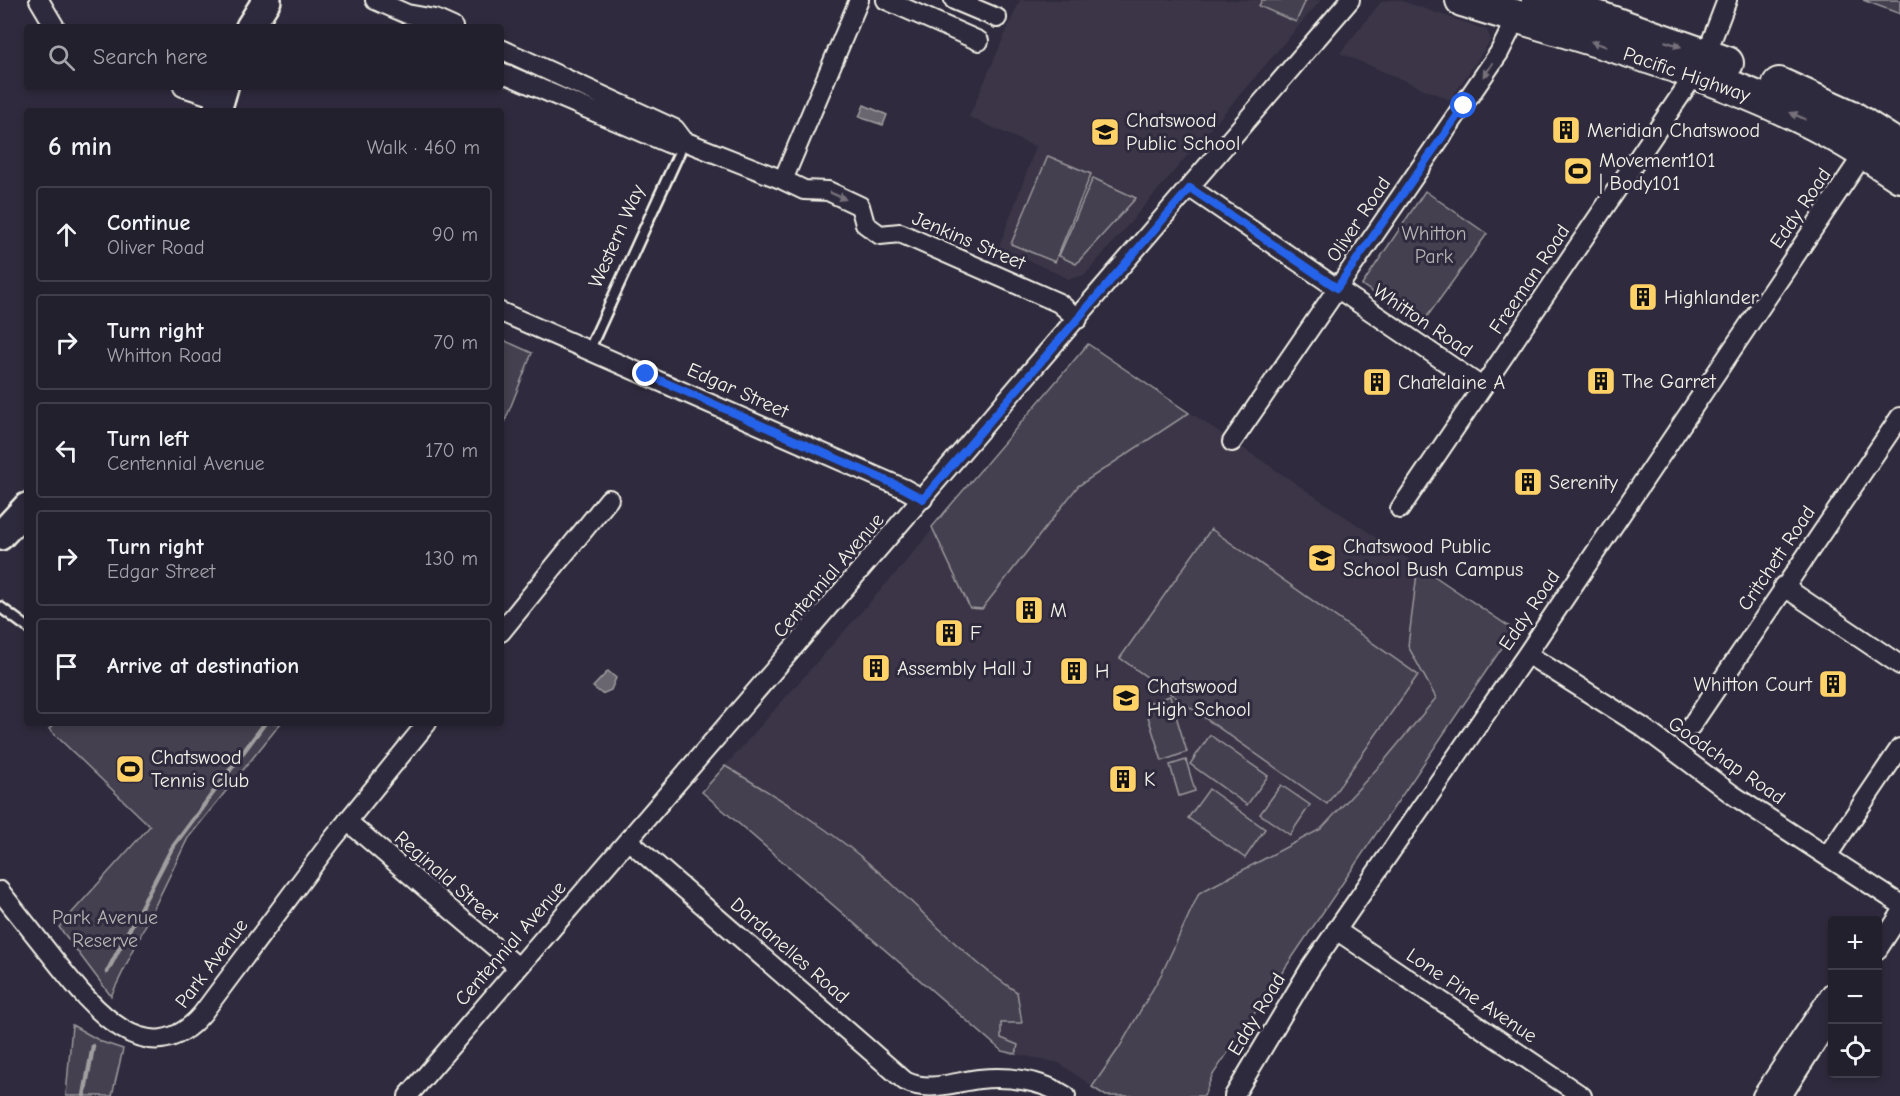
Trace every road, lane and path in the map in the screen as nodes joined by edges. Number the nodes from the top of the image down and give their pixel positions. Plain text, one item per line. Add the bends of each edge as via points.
1 (39, 0) edge
2 (267, 0) edge
3 (375, 0) edge
4 (859, 0) edge
5 (886, 0) edge
6 (954, 0) edge
7 (1350, 0) edge
8 (1462, 0) edge
9 (1726, 0) edge
10 (1525, 8) edge
11 (997, 18) dead end
12 (53, 24) edge
13 (252, 24) edge
14 (446, 24) edge
15 (980, 41) dead end
16 (504, 50) edge
17 (1701, 65) junction
18 (504, 73) edge
19 (192, 90) edge
20 (220, 99) edge
21 (684, 141) junction
22 (1900, 148) edge
23 (1865, 152) junction
24 (1900, 176) edge
25 (783, 180) junction
26 (1190, 188) junction
27 (1337, 288) junction
28 (504, 313) edge
29 (1078, 319) junction
30 (589, 350) junction
31 (1482, 387) junction
32 (1900, 417) edge
33 (1232, 442) dead end
34 (609, 499) dead end
35 (923, 499) junction
36 (1400, 509) dead end
37 (24, 510) edge
38 (0, 536) edge
39 (1783, 586) junction
40 (0, 607) edge
41 (24, 625) edge
42 (504, 628) edge
43 (1527, 654) junction
44 (1900, 666) edge
45 (425, 726) edge
46 (1691, 726) dead end
47 (1900, 748) edge
48 (347, 821) junction
49 (628, 840) junction
50 (1827, 856) junction
51 (0, 891) edge
52 (1900, 904) edge
53 (1900, 915) edge
54 (1336, 930) junction
55 (1882, 943) edge
56 (518, 967) junction
57 (1828, 997) edge
58 (1829, 1024) edge
59 (924, 1091) edge
60 (408, 1096) edge
61 (1066, 1096) edge
62 (1234, 1096) edge
63 (1582, 1096) edge
64 (1762, 1096) edge
65 (1782, 1096) edge

1 - 12 street
2 - 13 main road
3 - 14 street via 407,14
4 - 25 street
5 - 15 street
6 - 11 street
7 - 26 street, Centennial Avenue
8 - 10 highway, Pacific Highway
9 - 17 street, Freeman Road
10 - 17 highway, Pacific Highway
10 -> 27 street, Oliver Road via 1499,53
16 - 21 street, Jenkins Street via 675,129
17 - 22 highway, Pacific Highway via 1817,100
23 -> 17 highway, Pacific Highway
17 - 31 street, Freeman Road
18 - 21 street, Jenkins Street via 670,144
19 - 20 street
21 - 25 street, Jenkins Street
21 - 30 lane, Western Way
23 - 24 highway, Pacific Highway
23 - 43 street, Eddy Road
25 -> 29 street, Jenkins Street via 804,190 828,191 860,206 865,224 880,235 900,233 1059,303
26 - 27 street, Whitton Road
26 - 29 street, Centennial Avenue
27 - 31 street, Whitton Road
27 - 33 street, Oliver Road
28 - 30 street, Edgar Street
29 - 35 street, Centennial Avenue
30 - 35 street, Edgar Street
31 - 36 street, Freeman Road
32 - 39 street, Critchett Road
34 - 42 street
35 - 49 street, Centennial Avenue
37 - 38 main road
39 - 44 street
39 - 46 street, Critchett Road
40 - 41 lane
43 - 50 street, Goodchap Road via 1641,726 1732,795
43 - 54 street, Eddy Road
45 - 48 street, Park Avenue
47 - 50 street
48 - 51 street, Park Avenue via 201,1014 185,1032 171,1037 130,1034 99,1012
48 - 56 street, Reginald Street
49 - 56 street, Centennial Avenue
49 - 59 street, Dardanelles Road via 905,1081
50 - 52 street, Goodchap Road
53 - 55 street
54 - 62 street, Eddy Road
54 - 63 street, Lone Pine Avenue
56 - 60 street, Centennial Avenue
57 - 64 street
58 - 65 street
59 - 61 street via 1007,1078 1045,1086

